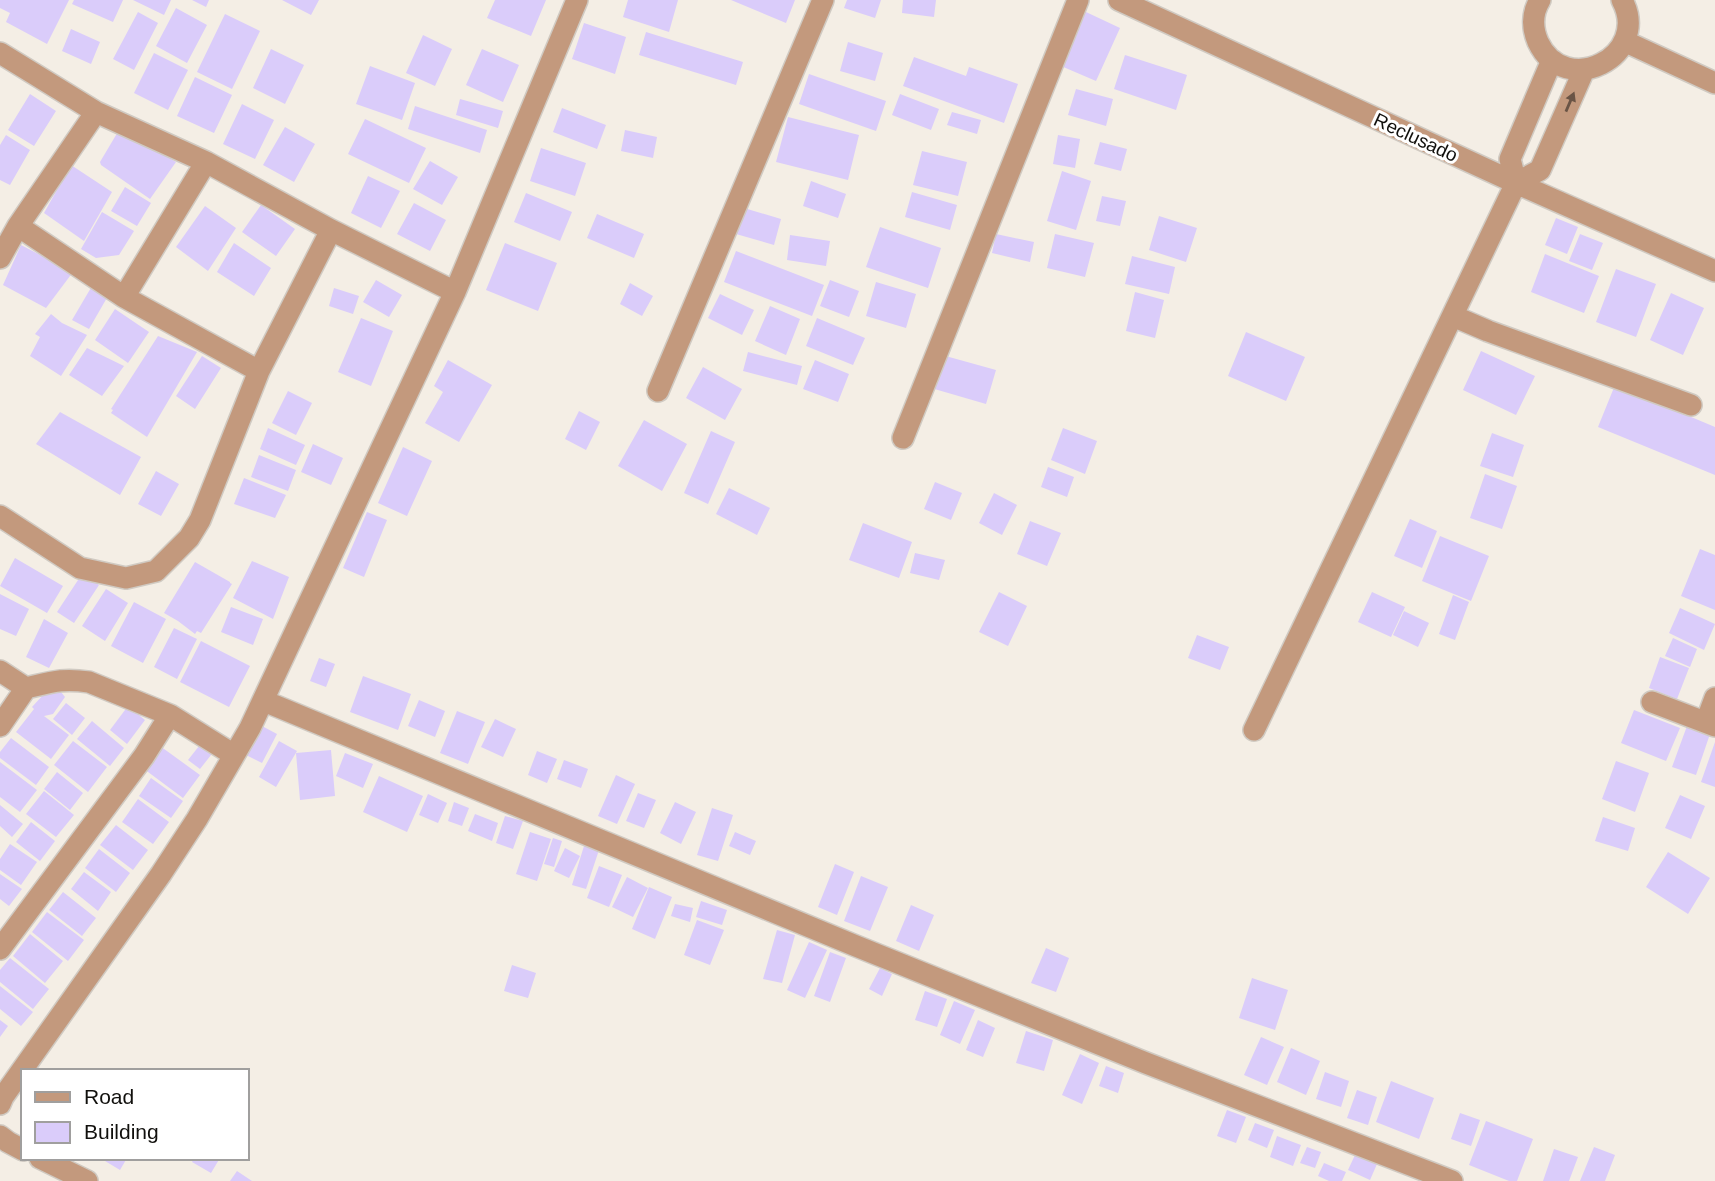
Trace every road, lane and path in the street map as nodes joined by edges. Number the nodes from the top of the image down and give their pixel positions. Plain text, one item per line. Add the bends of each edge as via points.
1 (577, 0) edge
2 (823, 0) edge
3 (1078, 0) edge
4 (1119, 0) edge
5 (1622, 0) edge
6 (1533, 2) edge
7 (1624, 41) junction
8 (0, 53) edge
9 (1552, 60) junction
10 (1584, 70) junction
11 (1715, 83) edge
12 (96, 112) junction
13 (206, 162) junction
14 (1516, 183) junction
15 (18, 226) junction
16 (331, 230) junction
17 (0, 258) edge
18 (1715, 271) edge
19 (454, 292) junction
20 (124, 297) junction
21 (1453, 316) junction
22 (259, 371) junction
23 (658, 391) dead end
24 (1691, 405) dead end
25 (903, 438) dead end
26 (0, 516) edge
27 (0, 671) edge
28 (26, 688) junction
29 (1715, 698) edge
30 (264, 701) junction
31 (1653, 702) dead end
32 (170, 715) junction
33 (1710, 724) edge
34 (0, 726) edge
35 (1254, 730) dead end
36 (234, 755) junction
37 (0, 949) edge
38 (23, 1069) edge
39 (21, 1072) edge
40 (0, 1104) edge
41 (0, 1136) edge
42 (21, 1149) edge
43 (44, 1160) edge
44 (84, 1180) edge
45 (1452, 1181) edge

1 - 19 street
2 - 23 street
3 - 25 street
4 - 14 street, Reclusado
5 - 7 street via 1628,25
6 - 9 street via 1535,35
7 - 10 street via 1601,66
7 - 11 street
8 - 12 street
9 - 10 street
9 - 14 street via 1510,159
14 -> 10 street via 1540,170
12 - 13 street
12 - 15 street
13 - 16 street
13 - 20 street
14 - 18 street, Reclusado
14 - 21 street
15 - 17 street
15 - 20 street
16 - 19 street
16 - 22 street
19 - 30 street
20 - 22 street
21 - 24 street
21 - 35 street
22 - 26 street via 200,520 156,571 126,578 80,568
27 - 28 street
28 - 32 street via 63,679 89,682
28 - 34 street
29 - 33 street
30 - 36 street
30 - 45 street via 856,946
31 - 33 street
32 - 36 street
32 - 37 street
36 - 38 street via 161,874
39 - 40 street
41 - 42 street
43 - 44 street

